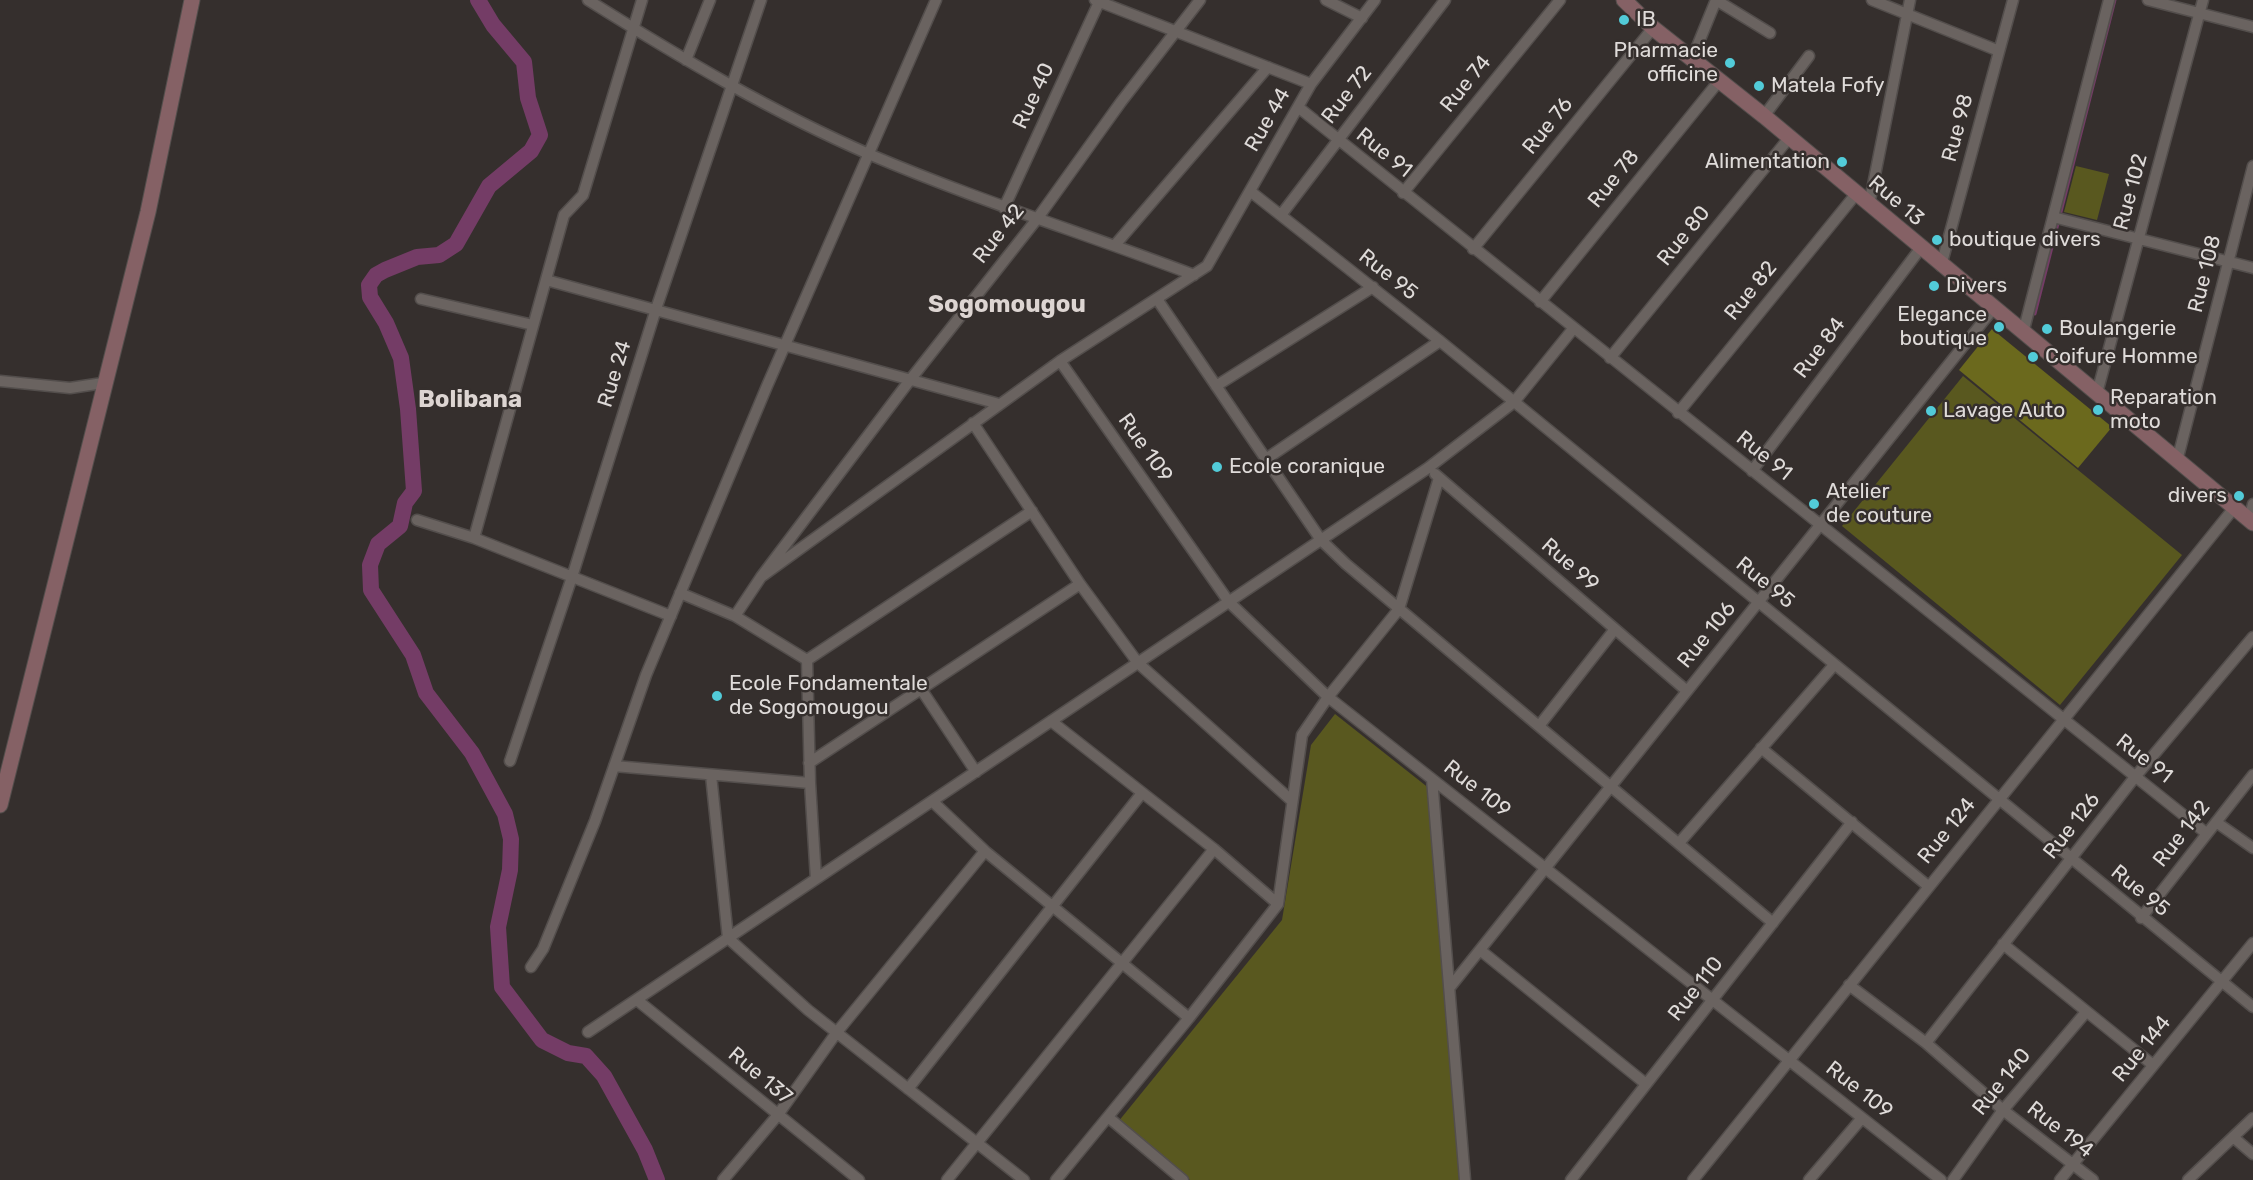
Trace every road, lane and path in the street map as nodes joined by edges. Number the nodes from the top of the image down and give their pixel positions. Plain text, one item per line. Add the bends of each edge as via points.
1 (192, 0) edge
2 (588, 0) edge
3 (642, 0) edge
4 (710, 0) edge
5 (761, 0) edge
6 (936, 0) edge
7 (1200, 0) edge
8 (1326, 0) edge
9 (1375, 0) edge
10 (1445, 0) edge
11 (1560, 0) edge
12 (1624, 0) edge
13 (1872, 0) edge
14 (1910, 0) edge
15 (2013, 0) edge
16 (2109, 0) edge
17 (2148, 0) edge
18 (2203, 0) edge
19 (1098, 1) edge
20 (2200, 14) junction
21 (1906, 16) junction
22 (1362, 18) junction
23 (2253, 27) edge
24 (633, 28) junction
25 (1653, 28) junction
26 (1178, 32) junction
27 (1770, 33) dead end
28 (1999, 51) junction
29 (1809, 56) dead end
30 (1692, 58) junction
31 (686, 60) junction
32 (1268, 67) junction
33 (1719, 81) junction
34 (1311, 84) junction
35 (733, 88) junction
36 (1298, 107) junction
37 (1764, 116) junction
38 (1789, 138) junction
39 (1336, 140) junction
40 (869, 154) junction
41 (2253, 166) edge
42 (1250, 191) junction
43 (1403, 193) junction
44 (1856, 194) junction
45 (1869, 205) junction
46 (1004, 208) junction
47 (1281, 215) junction
48 (2053, 217) junction
49 (1037, 219) junction
50 (2139, 238) junction
51 (1115, 245) junction
52 (1473, 249) junction
53 (1920, 249) junction
54 (2229, 261) junction
55 (1207, 266) joint
56 (1941, 266) junction
57 (2253, 268) edge
58 (1194, 275) junction
59 (546, 280) junction
60 (1372, 287) junction
61 (1157, 298) junction
62 (421, 299) dead end
63 (1539, 302) junction
64 (656, 309) junction
65 (1993, 309) junction
66 (533, 325) junction
67 (1573, 329) junction
68 (2023, 333) junction
69 (1440, 341) junction
70 (785, 345) junction
71 (1610, 358) junction
72 (1060, 360) junction
73 (910, 380) junction
74 (0, 381) edge
75 (103, 383) junction
76 (1216, 386) junction
77 (2097, 393) junction
78 (1514, 402) junction
79 (999, 404) junction
80 (1678, 413) junction
81 (974, 423) junction
82 (1266, 459) junction
83 (2177, 460) junction
84 (1428, 468) junction
85 (1752, 471) junction
86 (1439, 478) junction
87 (2253, 504) edge
88 (2234, 508) junction
89 (1032, 511) junction
90 (417, 520) dead end
91 (2251, 521) edge
92 (1820, 525) junction
93 (474, 538) junction
94 (1321, 540) junction
95 (572, 577) junction
96 (761, 577) junction
97 (1080, 584) junction
98 (680, 593) junction
99 (1229, 602) junction
100 (1758, 602) junction
101 (1399, 609) junction
102 (671, 616) junction
103 (735, 616) junction
104 (1615, 629) junction
105 (2253, 637) edge
106 (807, 660) junction
107 (1138, 663) junction
108 (1834, 665) junction
109 (921, 689) junction
110 (1687, 691) junction
111 (1328, 697) junction
112 (2062, 719) junction
113 (1051, 721) junction
114 (1539, 726) junction
115 (1761, 748) junction
116 (510, 761) dead end
117 (809, 763) junction
118 (614, 765) junction
119 (976, 772) junction
120 (711, 775) junction
121 (2253, 775) edge
122 (2135, 777) junction
123 (1432, 779) junction
124 (810, 783) junction
125 (1611, 786) junction
126 (1142, 793) junction
127 (1998, 800) junction
128 (932, 801) junction
129 (1292, 801) junction
130 (0, 805) edge
131 (1852, 822) junction
132 (2216, 822) junction
133 (2206, 833) junction
134 (1679, 843) junction
135 (2253, 848) edge
136 (1214, 849) junction
137 (985, 851) junction
138 (2071, 860) junction
139 (1545, 868) junction
140 (816, 879) junction
141 (1928, 886) junction
142 (1278, 904) junction
143 (1052, 907) junction
144 (2141, 918) junction
145 (1773, 922) junction
146 (728, 938) junction
147 (2253, 943) edge
148 (2003, 944) junction
149 (1480, 950) junction
150 (1122, 963) junction
151 (531, 967) dead end
152 (2223, 982) junction
153 (1849, 985) junction
154 (1451, 986) junction
155 (637, 999) junction
156 (1712, 1000) junction
157 (2253, 1008) edge
158 (2086, 1011) junction
159 (1189, 1018) junction
160 (588, 1032) dead end
161 (837, 1032) junction
162 (1926, 1042) junction
163 (1789, 1060) junction
164 (2153, 1065) junction
165 (1646, 1084) junction
166 (909, 1089) junction
167 (2003, 1110) junction
168 (777, 1116) junction
169 (1108, 1117) junction
170 (1862, 1118) junction
171 (2253, 1118) edge
172 (2233, 1137) junction
173 (977, 1143) junction
174 (2253, 1154) edge
175 (2072, 1165) junction
176 (723, 1180) edge
177 (858, 1180) edge
178 (947, 1180) edge
179 (1024, 1180) edge
180 (1056, 1180) edge
181 (1183, 1180) edge
182 (1465, 1180) edge
183 (1571, 1180) edge
184 (1693, 1180) edge
185 (1809, 1180) edge
186 (1941, 1180) edge
187 (1953, 1180) edge
188 (2060, 1180) edge
189 (2093, 1180) edge
190 (2188, 1180) edge

1 - 75 street via 147,212
2 - 24 street
3 - 24 street
4 - 31 street
5 - 35 street, Rue 24
6 - 40 street
7 - 26 street, Rue 42
8 - 22 street
9 - 22 street, Rue 44
10 - 39 street, Rue 72
11 - 43 street, Rue 74
12 - 25 street, Rue 13
13 - 21 street
14 - 21 street
15 - 28 street, Rue 98
16 - 48 street
17 - 20 street
18 - 20 street, Rue 102
19 - 26 street
19 - 46 street, Rue 40
20 - 23 street
20 - 50 street, Rue 102
21 - 28 street
21 - 45 street
22 - 34 street, Rue 44
24 - 31 street
24 - 59 street via 583,195 564,215
25 - 30 street, Rue 13
25 - 52 street, Rue 76
26 - 32 street
26 - 49 street, Rue 42 via 1121,102
27 - 30 street via 1716,0
28 - 56 street, Rue 98
29 - 37 street
30 - 33 street, Rue 13
31 - 35 street
32 - 34 street
32 - 51 street
33 - 37 street, Rue 13
33 - 63 street, Rue 78
34 - 36 street, Rue 44
35 - 40 street
35 - 64 street, Rue 24
36 - 39 street, Rue 91
36 - 42 street, Rue 44
37 - 38 street, Rue 13
38 - 44 street, Rue 13
38 - 71 street, Rue 80
39 - 43 street, Rue 91
39 - 47 street, Rue 72
40 - 46 street
40 - 70 street
41 - 54 street, Rue 108
42 - 47 street, Rue 95
42 - 55 street, Rue 44
43 - 52 street, Rue 91
44 - 45 street, Rue 13
44 - 80 street, Rue 82
45 - 53 street, Rue 13
46 - 49 street
47 - 60 street, Rue 95
48 - 50 street
48 - 68 street
49 - 51 street
49 - 73 street, Rue 42
50 - 54 street
50 - 77 street, Rue 102
51 - 58 street
52 - 63 street, Rue 91
53 - 56 street, Rue 13
53 - 85 street, Rue 84
54 - 57 street
54 - 83 street, Rue 108
55 - 58 street, Rue 42
56 - 65 street, Rue 13
58 - 61 street, Rue 42
59 - 64 street
59 - 66 street
60 - 69 street, Rue 95
60 - 76 street
61 - 72 street, Rue 42
61 - 76 street
62 - 66 street
63 - 67 street, Rue 91
64 - 70 street
64 - 95 street, Rue 24
65 - 68 street, Rue 13
65 - 92 street, Rue 106
66 - 93 street
67 - 71 street, Rue 91
67 - 78 street
68 - 77 street, Rue 13
69 - 78 street, Rue 95
69 - 82 street
70 - 73 street
70 - 98 street
71 - 80 street, Rue 91
72 - 79 street, Rue 42
72 - 99 street, Rue 109
73 - 79 street
73 - 96 street, Rue 42
74 - 75 street via 69,388
75 - 130 street
76 - 82 street
77 - 83 street, Rue 13
78 - 84 street
78 - 100 street, Rue 95
79 - 81 street, Rue 42
80 - 85 street, Rue 91
81 - 89 street
81 - 96 street, Rue 42
82 - 94 street
83 - 88 street, Rue 13
84 - 86 street, Rue 99
84 - 94 street
85 - 92 street, Rue 91
86 - 101 street
86 - 104 street, Rue 99
87 - 91 street
88 - 91 street, Rue 13
88 - 112 street, Rue 124
89 - 97 street
89 - 106 street
90 - 93 street
92 - 100 street, Rue 106
92 - 112 street, Rue 91
93 - 95 street
94 - 99 street
94 - 101 street
95 - 102 street
95 - 116 street, Rue 24
96 - 103 street, Rue 42
97 - 107 street
97 - 109 street
98 - 102 street
98 - 103 street
99 - 107 street
99 - 111 street, Rue 109
100 - 108 street, Rue 95
100 - 110 street, Rue 106
101 - 111 street
101 - 114 street
102 - 118 street
103 - 106 street
104 - 110 street, Rue 99
104 - 114 street
105 - 122 street, Rue 126
106 - 117 street
107 - 113 street
107 - 129 street
108 - 115 street
108 - 127 street, Rue 95
109 - 117 street
109 - 119 street
110 - 125 street, Rue 106
111 - 123 street, Rue 109
111 - 129 street via 1302,735
112 - 122 street, Rue 91
112 - 127 street, Rue 124
113 - 119 street
113 - 126 street
114 - 125 street
115 - 131 street
115 - 134 street
117 - 124 street
118 - 120 street
118 - 151 street via 543,949
119 - 128 street
120 - 124 street
120 - 146 street
121 - 132 street, Rue 142
122 - 133 street, Rue 91
122 - 138 street, Rue 126
123 - 139 street, Rue 109
123 - 154 street
124 - 140 street
125 - 134 street
125 - 139 street, Rue 106
126 - 136 street
126 - 143 street
127 - 138 street, Rue 95
127 - 141 street, Rue 124
128 - 137 street
128 - 140 street
129 - 142 street
131 - 141 street
131 - 145 street, Rue 110
132 - 133 street, Rue 142
132 - 135 street
133 - 144 street, Rue 142
134 - 145 street
136 - 142 street
136 - 150 street
137 - 143 street
137 - 161 street
138 - 144 street, Rue 95
138 - 148 street, Rue 126
139 - 149 street, Rue 106
139 - 156 street, Rue 109
140 - 146 street
141 - 153 street, Rue 124
142 - 159 street
143 - 150 street
143 - 166 street
144 - 152 street, Rue 95
145 - 156 street, Rue 110
146 - 155 street
146 - 161 street
147 - 152 street, Rue 144
148 - 158 street
148 - 162 street, Rue 126
149 - 154 street, Rue 106
149 - 165 street
150 - 159 street
150 - 173 street
152 - 157 street, Rue 95
152 - 164 street, Rue 144
153 - 162 street, Rue 194
153 - 163 street, Rue 124
154 - 182 street
155 - 160 street
155 - 168 street, Rue 137
156 - 163 street, Rue 109
156 - 165 street, Rue 110
158 - 164 street
158 - 167 street, Rue 140
159 - 169 street
161 - 166 street
161 - 168 street
162 - 167 street, Rue 194
163 - 170 street, Rue 109
163 - 184 street, Rue 124
164 - 175 street, Rue 144
165 - 183 street, Rue 110
166 - 173 street
167 - 175 street, Rue 194
167 - 187 street, Rue 140
168 - 176 street
168 - 177 street, Rue 137
169 - 180 street
169 - 181 street
170 - 185 street
170 - 186 street, Rue 109
171 - 172 street
172 - 174 street
172 - 190 street
173 - 178 street
173 - 179 street
175 - 188 street, Rue 144
175 - 189 street, Rue 194

